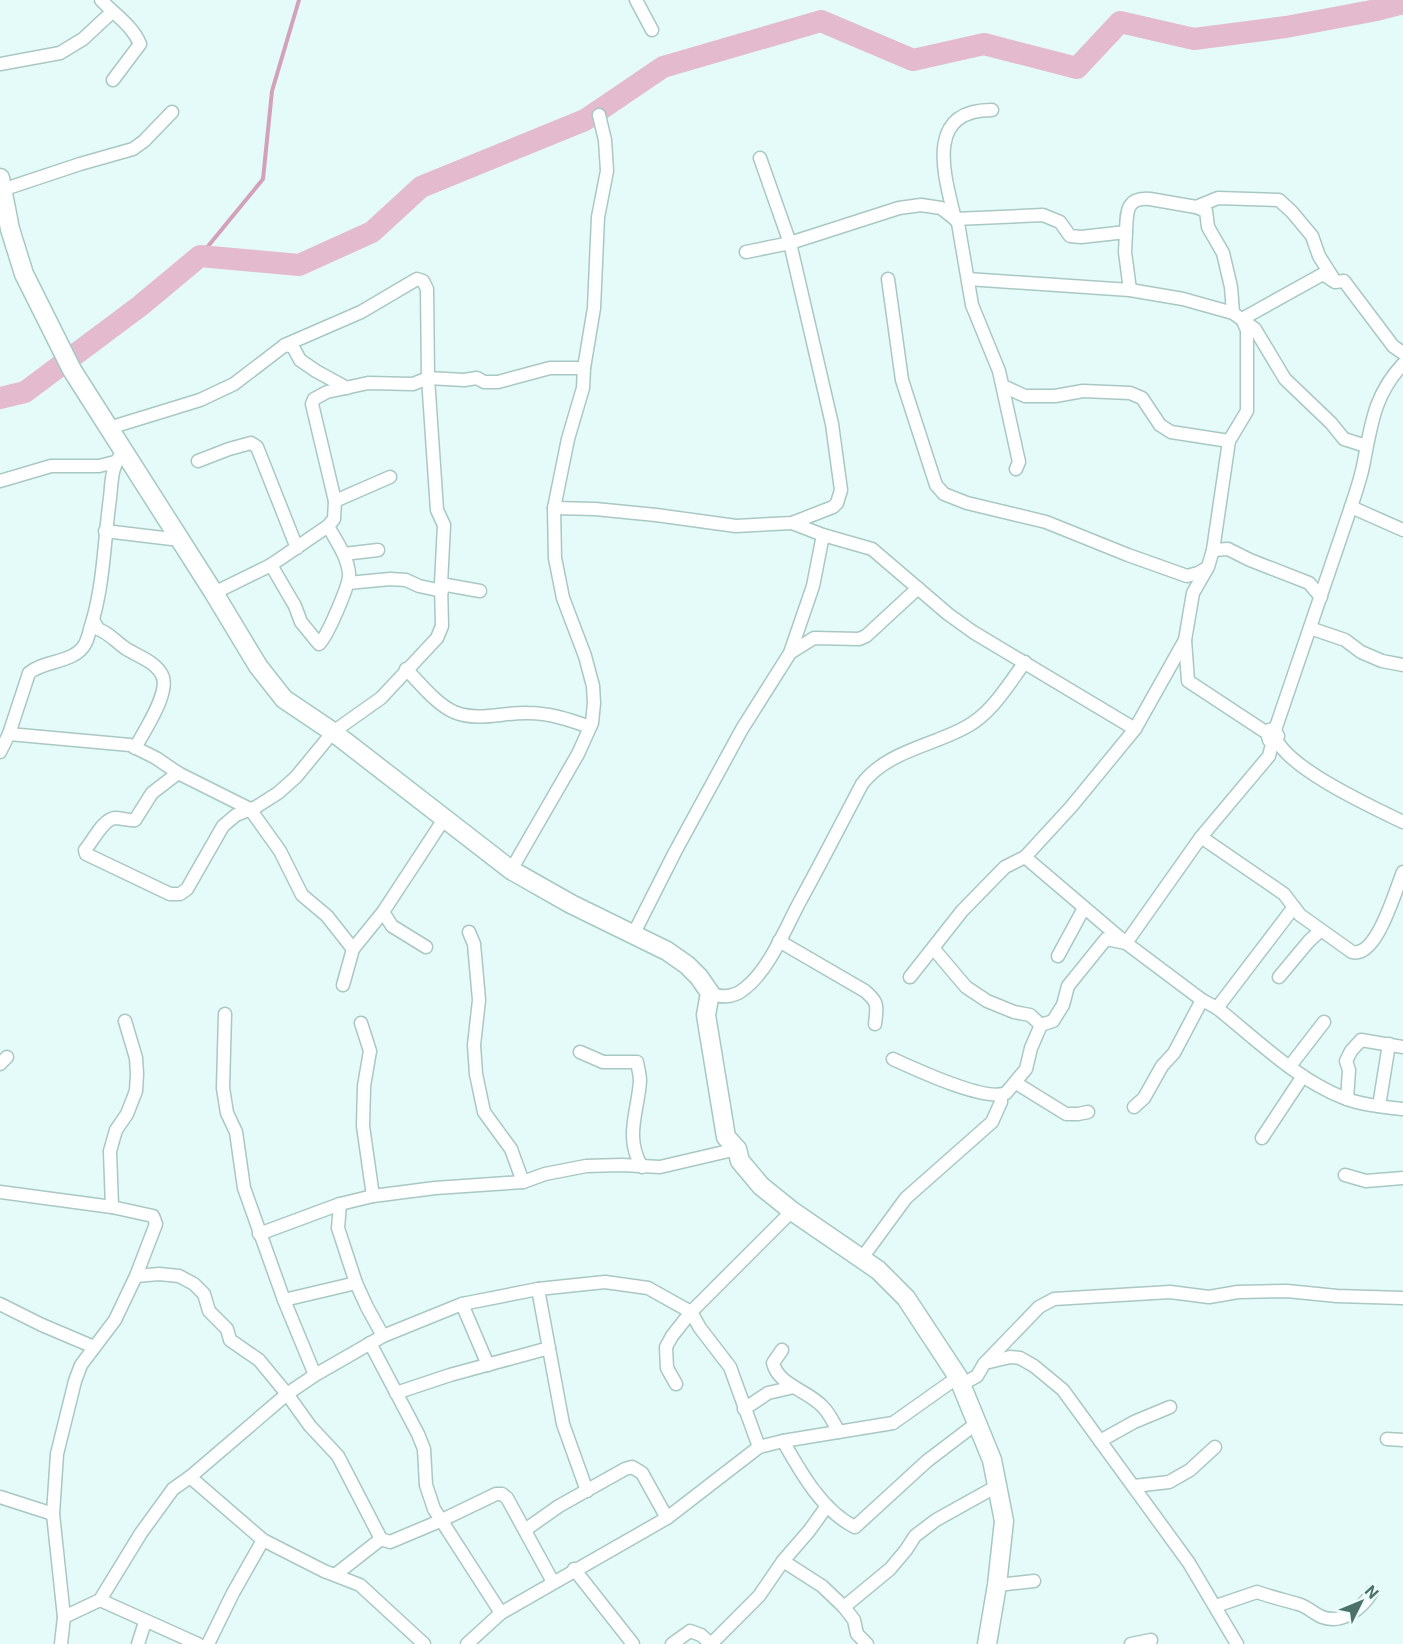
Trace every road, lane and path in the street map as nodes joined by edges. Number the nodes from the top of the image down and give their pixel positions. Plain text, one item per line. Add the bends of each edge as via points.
1 (102, 0) edge
2 (636, 0) edge
3 (112, 12) junction
4 (652, 30) dead end
5 (0, 64) edge
6 (113, 80) dead end
7 (992, 110) dead end
8 (172, 112) dead end
9 (599, 115) dead end
10 (760, 158) dead end
11 (1, 181) edge
12 (1196, 207) junction
13 (955, 219) junction
14 (1126, 232) junction
15 (790, 243) junction
16 (746, 252) dead end
17 (888, 279) dead end
18 (968, 279) junction
19 (1335, 282) junction
20 (1130, 290) junction
21 (1238, 316) junction
22 (285, 345) junction
23 (1403, 353) edge
24 (1403, 364) edge
25 (584, 368) junction
26 (428, 378) junction
27 (1003, 386) junction
28 (347, 388) junction
29 (109, 428) junction
30 (1229, 441) junction
31 (1366, 446) junction
32 (119, 456) junction
33 (198, 461) dead end
34 (1016, 469) dead end
35 (390, 477) dead end
36 (0, 481) edge
37 (335, 501) junction
38 (1351, 507) junction
39 (555, 508) junction
40 (792, 523) junction
41 (327, 526) junction
42 (1403, 530) edge
43 (105, 531) junction
44 (823, 535) junction
45 (180, 540) junction
46 (297, 548) junction
47 (378, 550) dead end
48 (1213, 550) junction
49 (344, 554) junction
50 (271, 565) junction
51 (1208, 567) junction
52 (348, 583) junction
53 (441, 588) junction
54 (918, 588) junction
55 (480, 591) dead end
56 (214, 593) junction
57 (1321, 597) junction
58 (93, 620) junction
59 (1310, 628) junction
60 (1185, 640) junction
61 (790, 652) junction
62 (1025, 662) junction
63 (1403, 665) edge
64 (406, 669) junction
65 (590, 727) junction
66 (1135, 729) junction
67 (333, 732) junction
68 (9, 734) junction
69 (1273, 736) junction
70 (135, 748) junction
71 (0, 752) edge
72 (177, 773) junction
73 (250, 809) junction
74 (444, 819) junction
75 (1403, 822) edge
76 (1201, 837) junction
77 (1025, 857) junction
78 (511, 870) junction
79 (1403, 872) edge
80 (1294, 907) junction
81 (1084, 908) junction
82 (383, 912) junction
83 (1320, 931) junction
84 (469, 932) dead end
85 (634, 933) junction
86 (779, 940) junction
87 (1126, 943) junction
88 (426, 947) dead end
89 (353, 948) junction
90 (933, 948) junction
91 (1058, 956) dead end
92 (910, 977) dead end
93 (1279, 977) dead end
94 (343, 985) dead end
95 (710, 993) junction
96 (1202, 1000) junction
97 (1217, 1008) junction
98 (225, 1014) dead end
99 (125, 1021) dead end
100 (1324, 1022) dead end
101 (361, 1023) dead end
102 (875, 1024) dead end
103 (1041, 1025) junction
104 (1389, 1044) junction
105 (1403, 1047) edge
106 (580, 1052) dead end
107 (893, 1059) dead end
108 (1290, 1066) junction
109 (1303, 1076) junction
110 (1016, 1083) junction
111 (1001, 1096) junction
112 (1347, 1099) junction
113 (1379, 1106) junction
114 (1134, 1107) dead end
115 (1403, 1109) edge
116 (1088, 1112) dead end
117 (1262, 1138) dead end
118 (737, 1149) junction
119 (642, 1167) junction
120 (1345, 1175) dead end
121 (1403, 1178) edge
122 (523, 1182) junction
123 (0, 1192) edge
124 (373, 1196) junction
125 (340, 1204) junction
126 (112, 1207) junction
127 (792, 1211) junction
128 (259, 1234) junction
129 (862, 1258) junction
130 (136, 1276) junction
131 (356, 1283) junction
132 (538, 1289) junction
133 (1403, 1298) edge
134 (284, 1300) junction
135 (0, 1304) edge
136 (462, 1304) junction
137 (691, 1312) junction
138 (383, 1336) junction
139 (370, 1343) junction
140 (94, 1347) junction
141 (549, 1348) junction
142 (782, 1350) dead end
143 (984, 1364) junction
144 (488, 1365) junction
145 (315, 1375) junction
146 (959, 1381) junction
147 (676, 1384) dead end
148 (794, 1387) junction
149 (396, 1393) junction
150 (287, 1394) junction
151 (1170, 1407) dead end
152 (744, 1409) junction
153 (977, 1423) junction
154 (839, 1432) junction
155 (1387, 1439) dead end
156 (1403, 1440) edge
157 (783, 1441) junction
158 (1100, 1441) junction
159 (759, 1447) junction
160 (1215, 1447) dead end
161 (190, 1477) junction
162 (997, 1486) junction
163 (1134, 1486) junction
164 (587, 1491) junction
165 (0, 1497) edge
166 (827, 1506) junction
167 (53, 1514) junction
168 (667, 1518) junction
169 (440, 1521) junction
170 (525, 1530) junction
171 (381, 1539) junction
172 (263, 1540) junction
173 (783, 1561) junction
174 (574, 1569) junction
175 (335, 1575) junction
176 (1034, 1581) dead end
177 (553, 1582) junction
178 (997, 1585) junction
179 (1372, 1592) dead end
180 (100, 1600) junction
181 (1216, 1606) junction
182 (844, 1607) junction
183 (501, 1613) junction
184 (64, 1617) junction
185 (146, 1622) junction
186 (1151, 1640) dead end
187 (61, 1644) edge
188 (138, 1644) edge
189 (198, 1644) edge
190 (208, 1644) edge
191 (424, 1644) edge
192 (467, 1644) edge
193 (633, 1644) edge
194 (672, 1644) edge
195 (711, 1644) edge
196 (867, 1644) edge
197 (987, 1644) edge
198 (1131, 1644) edge
199 (1237, 1644) edge

1 - 3 street
2 - 4 street
3 - 5 street via 83,39 60,53
3 - 6 street via 130,26 140,44
7 - 13 street via 967,113 945,135 943,168
8 - 11 street via 133,149
9 - 25 street via 606,171 598,217 594,308
10 - 15 street
11 - 29 street via 24,274 72,370
12 - 14 street via 1143,199 1127,208
12 - 19 street via 1218,198 1279,200 1312,236
12 - 21 street via 1206,211 1208,227 1223,254
13 - 14 street via 1043,215 1060,222 1070,236
13 - 15 street via 941,208 921,204
13 - 18 street
14 - 20 street
15 - 16 street
15 - 40 street via 832,424 842,490 833,507
17 - 51 street via 902,380 936,485 944,494 1046,522 1187,576
18 - 20 street
18 - 27 street via 972,305
19 - 21 street via 1323,274
19 - 23 street via 1344,281 1393,346
20 - 21 street via 1183,299
21 - 30 street via 1247,330 1247,411
21 - 31 street via 1255,328 1285,380 1344,439
22 - 26 street via 361,312 417,279 427,289
22 - 28 street via 293,347 300,360 316,372
22 - 29 street via 234,384 200,400
24 - 31 street via 1380,396
25 - 26 street via 550,368 498,382
25 - 39 street via 584,388 568,439
26 - 28 street via 413,384 368,383
26 - 53 street via 437,510 444,525
27 - 30 street via 1025,396 1083,391 1130,393 1142,398 1160,425 1171,432
27 - 34 street via 1019,462
28 - 37 street via 327,392 312,404
29 - 32 street
30 - 48 street
31 - 38 street
32 - 36 street via 99,466 51,466
32 - 43 street
32 - 45 street
33 - 46 street via 251,443 257,447
35 - 37 street
37 - 41 street via 334,519
38 - 42 street
38 - 57 street
39 - 40 street via 646,514 736,526
39 - 65 street via 555,558 563,598 593,686
40 - 44 street
41 - 46 street
41 - 49 street
43 - 45 street
43 - 58 street via 103,569
44 - 54 street via 872,549
44 - 61 street via 813,586
45 - 56 street
46 - 50 street
47 - 49 street
48 - 51 street
48 - 57 street via 1228,549 1309,583
49 - 52 street via 350,575
50 - 52 street via 301,622 319,644 327,635
50 - 56 street
51 - 60 street via 1193,593
52 - 53 street via 390,579
53 - 55 street
53 - 64 street via 442,626 437,638
54 - 61 street via 866,636 814,638
54 - 62 street via 948,614
56 - 67 street via 258,666 284,699
57 - 59 street
58 - 68 street via 85,645 75,654 37,666 29,674
58 - 70 street via 98,629 152,664 163,676 164,688 157,708
59 - 63 street via 1345,640 1361,652
59 - 69 street
60 - 66 street
60 - 69 street via 1188,681
61 - 85 street via 742,729
62 - 66 street
62 - 86 street via 986,713 967,727 871,772
64 - 65 street via 456,713 498,716 527,712 558,716
64 - 67 street via 381,698
65 - 78 street
66 - 77 street
67 - 73 street via 296,777
67 - 74 street
68 - 70 street
68 - 71 street
69 - 75 street via 1299,764 1356,800
69 - 76 street via 1269,756
70 - 72 street
72 - 73 street
72 - 73 street via 152,793 135,820 114,818 105,822 86,854 170,894 180,894 187,889 223,826 236,814
73 - 89 street via 280,851 302,895 327,916
74 - 78 street
74 - 82 street
76 - 80 street via 1284,894
76 - 87 street
77 - 81 street
77 - 90 street via 999,872
78 - 85 street
79 - 83 street via 1383,925 1364,951 1352,952
80 - 83 street
80 - 97 street
81 - 87 street
81 - 91 street
82 - 88 street via 392,926
82 - 89 street
83 - 93 street
84 - 122 street via 474,944 479,1003 474,1045 476,1074 484,1112 511,1149
85 - 95 street via 687,965
86 - 95 street via 759,975 744,990 733,996
86 - 102 street via 875,999
87 - 96 street
87 - 103 street via 1106,939 1068,986 1053,1021
89 - 94 street
90 - 92 street
90 - 103 street via 966,987 987,1001 1030,1015
95 - 118 street via 706,1020 726,1137
96 - 97 street
96 - 114 street via 1174,1053
97 - 108 street
98 - 128 street via 224,1096 237,1132 244,1188
99 - 126 street via 138,1074 136,1091 110,1151
100 - 108 street
101 - 124 street via 370,1051 363,1126
103 - 110 street via 1026,1069
104 - 105 street
104 - 112 street via 1361,1040 1351,1051 1346,1061
104 - 113 street
106 - 119 street via 603,1062 637,1062 640,1079 634,1155
107 - 111 street via 945,1081
108 - 109 street
109 - 112 street
109 - 117 street
110 - 111 street
110 - 116 street via 1066,1114
111 - 129 street via 992,1122 906,1198
112 - 113 street
113 - 115 street
118 - 119 street via 660,1167
118 - 127 street via 740,1161 761,1186
119 - 122 street via 586,1166
120 - 121 street via 1366,1181
122 - 124 street
123 - 126 street
124 - 125 street
125 - 128 street
125 - 131 street via 338,1228
126 - 130 street via 153,1216 156,1224
127 - 129 street
127 - 137 street
128 - 134 street
129 - 146 street via 906,1298
130 - 140 street via 115,1320
130 - 150 street via 179,1276 194,1284 204,1294 213,1317 227,1329 230,1340 259,1360
131 - 134 street
131 - 138 street
132 - 136 street
132 - 137 street via 606,1282 648,1288
132 - 141 street
133 - 143 street via 1287,1291 1209,1297 1170,1292 1054,1299 1039,1307
134 - 145 street
135 - 140 street
136 - 138 street
136 - 144 street
137 - 147 street via 666,1347 667,1368
137 - 152 street via 730,1367
138 - 139 street
139 - 145 street
139 - 149 street
140 - 167 street via 75,1381 57,1454
141 - 144 street
141 - 164 street via 563,1424
142 - 148 street via 773,1366
143 - 146 street via 976,1376
143 - 158 street via 1010,1357 1034,1366 1063,1390
144 - 149 street
145 - 150 street
146 - 153 street
146 - 154 street via 893,1423
148 - 152 street via 768,1393
148 - 154 street via 824,1408
149 - 169 street via 424,1449 426,1485
150 - 161 street
150 - 171 street via 338,1456
151 - 158 street
152 - 159 street
153 - 162 street via 992,1460
153 - 166 street via 927,1461 855,1527
154 - 157 street
155 - 156 street
157 - 159 street
157 - 166 street
158 - 163 street
159 - 168 street
160 - 163 street via 1190,1470 1169,1482
161 - 172 street
161 - 180 street via 173,1489
162 - 178 street via 1004,1521
162 - 182 street via 915,1536 890,1569
163 - 181 street
164 - 168 street via 632,1467 642,1473
164 - 170 street
165 - 167 street
166 - 173 street
167 - 184 street
168 - 174 street
169 - 170 street via 502,1494
169 - 171 street via 390,1542
169 - 183 street
170 - 177 street
171 - 175 street
172 - 175 street
172 - 190 street
173 - 182 street via 822,1586
173 - 195 street via 759,1596
174 - 177 street
174 - 193 street
175 - 191 street via 360,1585
176 - 178 street
177 - 183 street
178 - 197 street
179 - 181 street via 1364,1606 1345,1617 1324,1618 1300,1604 1257,1592
180 - 184 street
180 - 185 street
181 - 199 street
182 - 196 street via 854,1620 857,1634
183 - 192 street
184 - 187 street
185 - 188 street
185 - 189 street
186 - 198 street
194 - 195 street via 690,1631

